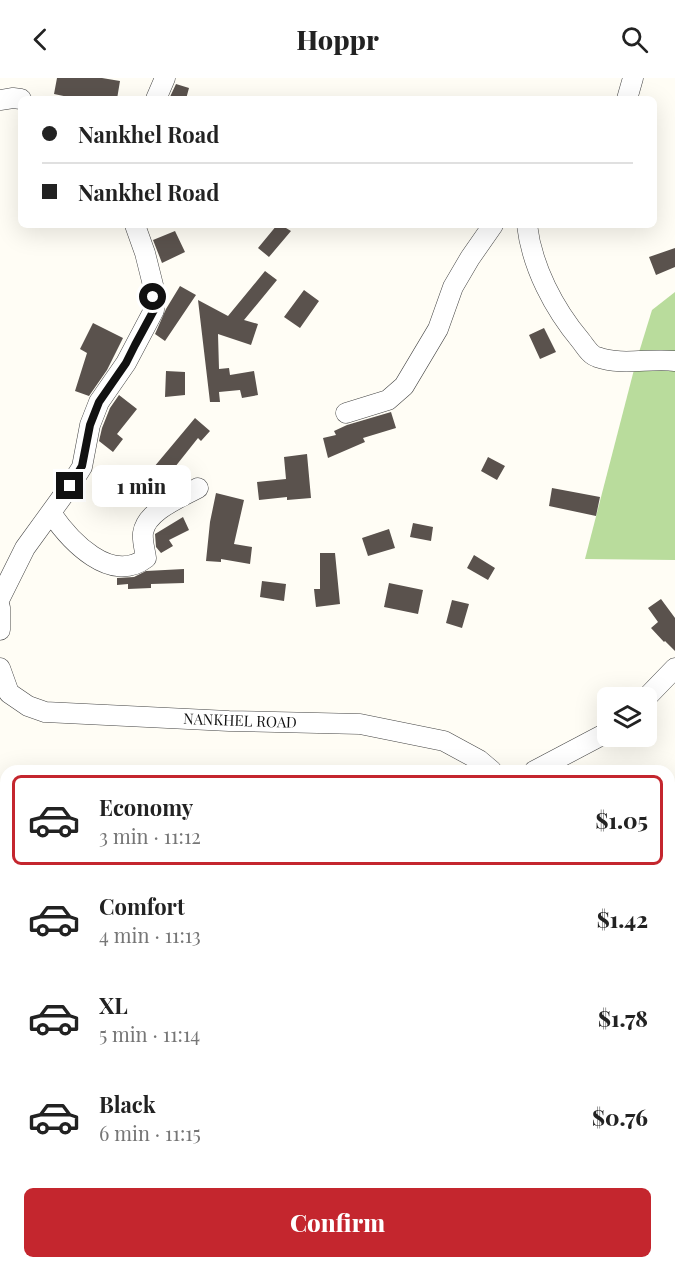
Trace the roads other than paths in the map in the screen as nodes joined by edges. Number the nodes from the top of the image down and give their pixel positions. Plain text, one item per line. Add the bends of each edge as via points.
1 (165, 78) edge
2 (633, 78) edge
3 (157, 96) edge
4 (628, 96) edge
5 (18, 99) edge
6 (0, 100) edge
7 (136, 228) edge
8 (491, 228) edge
9 (527, 228) edge
10 (675, 362) edge
11 (346, 413) dead end
12 (198, 488) dead end
13 (51, 513) junction
14 (0, 598) edge
15 (0, 607) edge
16 (0, 630) edge
17 (0, 668) edge
18 (675, 668) edge
19 (657, 687) edge
20 (4, 692) edge
21 (597, 738) edge
22 (485, 765) edge
23 (545, 765) edge

1 - 3 street
2 - 4 street
5 - 6 street
7 - 13 street via 153,285 154,310 126,363 99,402 82,466
8 - 11 street via 453,287 438,328 404,386 387,400
9 - 10 street via 542,278 563,320 594,356 617,361
12 - 13 street via 147,522 143,535 146,558 138,564 115,567 92,556 61,528
13 - 14 street via 25,548
15 - 16 street
17 - 20 street, NANKHEL ROAD
18 - 19 street
20 - 22 street, NANKHEL ROAD via 45,712 360,724 444,741
21 - 23 street

